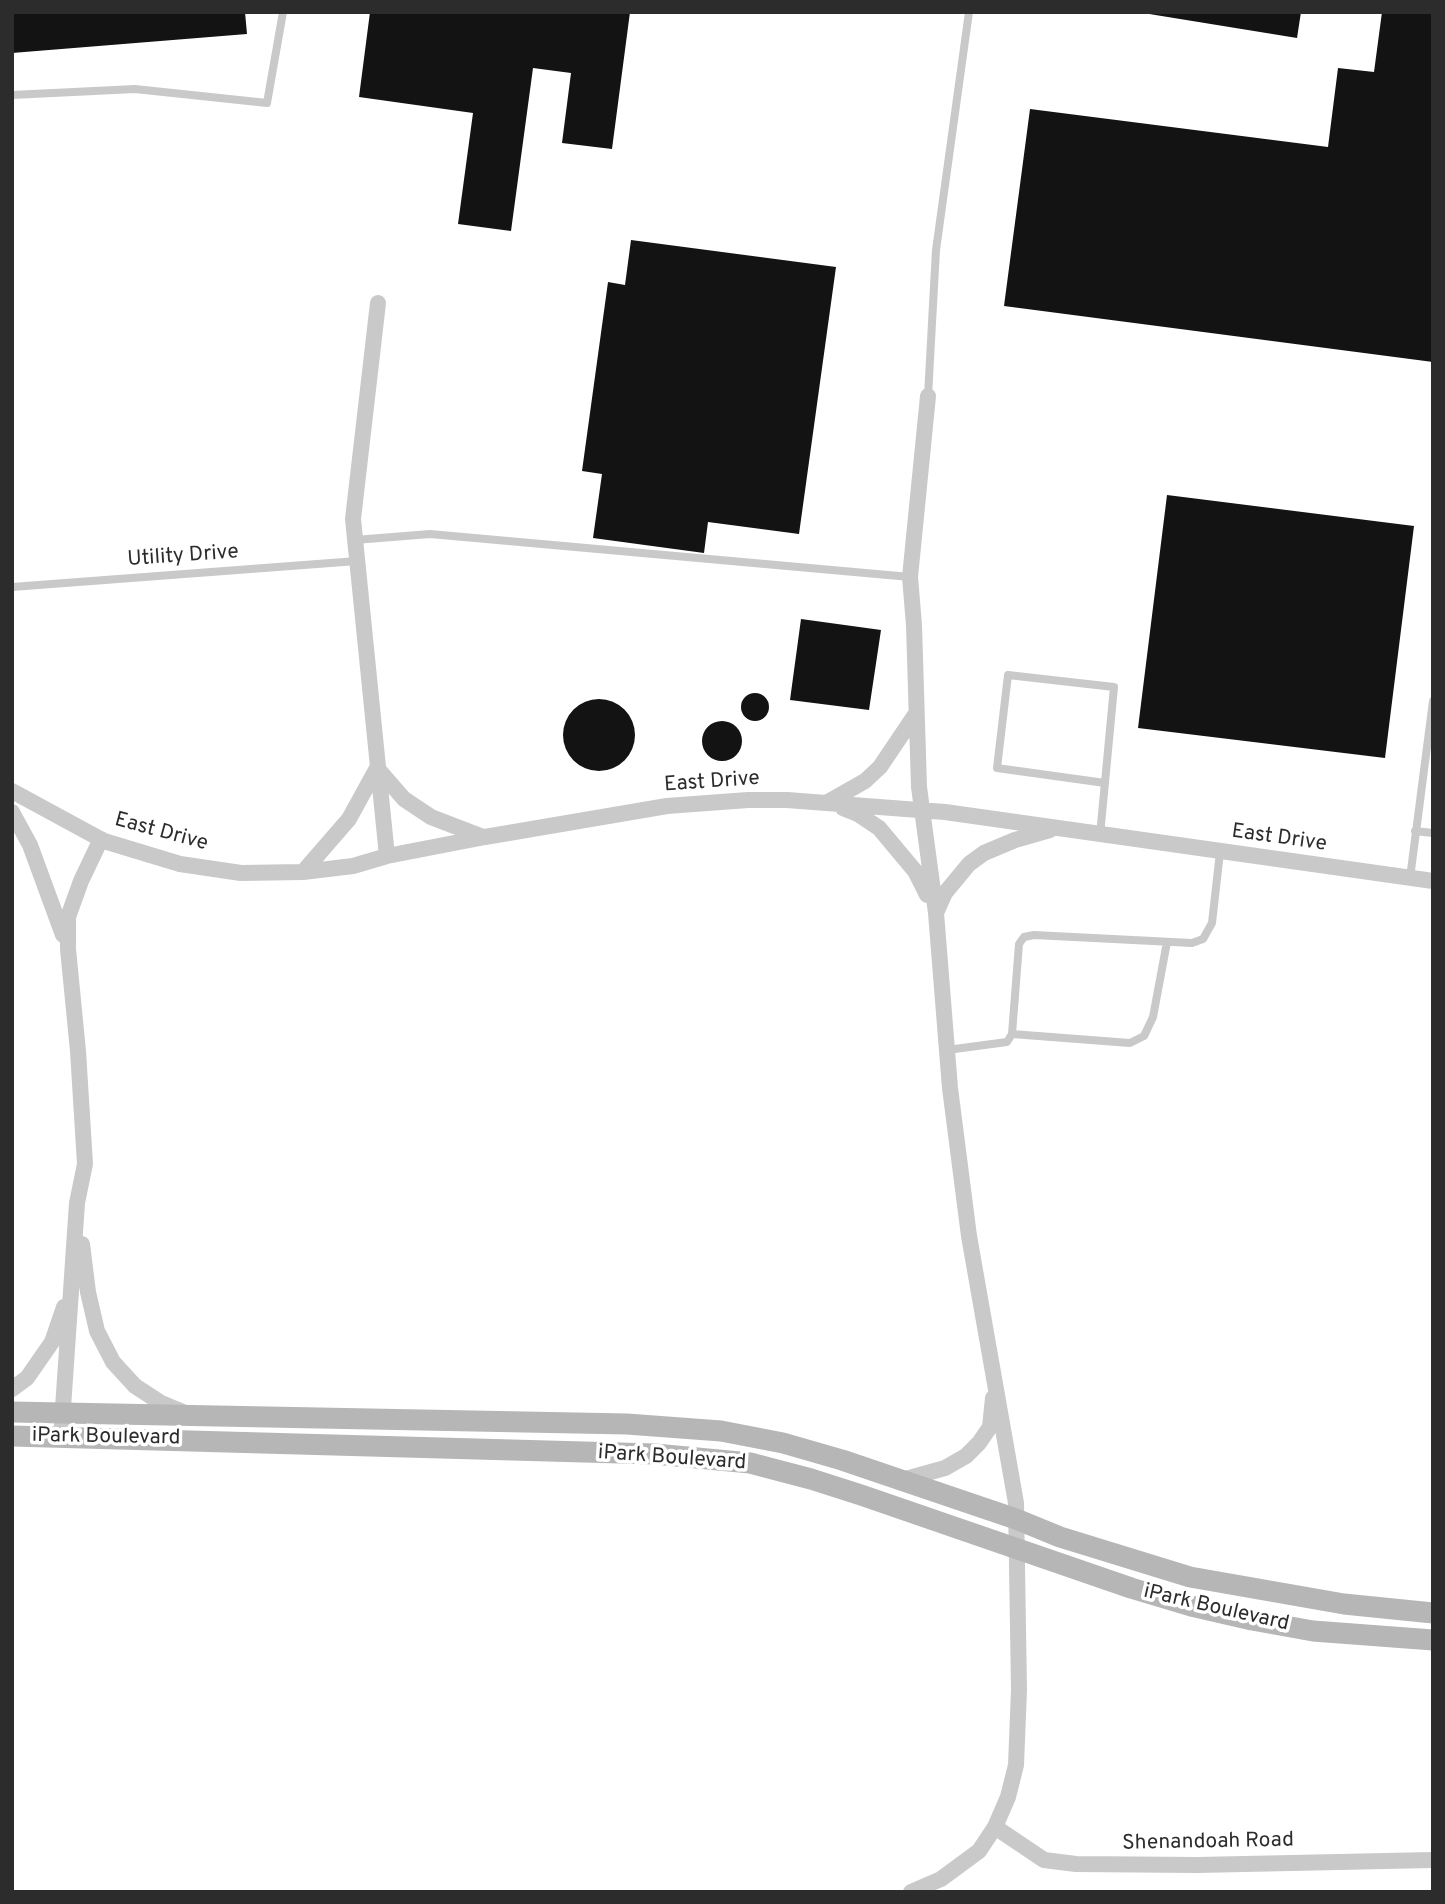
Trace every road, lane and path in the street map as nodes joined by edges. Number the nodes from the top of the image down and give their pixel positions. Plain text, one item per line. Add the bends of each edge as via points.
1 (283, 12) edge
2 (969, 12) edge
3 (12, 95) edge
4 (377, 303) dead end
5 (928, 396) joint
6 (355, 540) junction
7 (357, 561) junction
8 (909, 577) junction
9 (12, 587) edge
10 (1433, 701) edge
11 (915, 715) junction
12 (1431, 737) edge
13 (377, 768) junction
14 (1105, 783) junction
15 (12, 790) edge
16 (828, 802) junction
17 (921, 810) junction
18 (12, 812) edge
19 (1055, 829) junction
20 (1415, 831) junction
21 (1433, 833) edge
22 (1100, 835) junction
23 (485, 837) junction
24 (101, 839) junction
25 (1220, 852) junction
26 (387, 856) junction
27 (303, 872) junction
28 (1410, 878) junction
29 (1433, 881) edge
30 (936, 913) junction
31 (1167, 942) junction
32 (68, 949) junction
33 (1012, 1034) junction
34 (946, 1050) junction
35 (78, 1203) junction
36 (72, 1281) junction
37 (995, 1382) junction
38 (12, 1389) edge
39 (12, 1412) edge
40 (62, 1413) junction
41 (190, 1415) junction
42 (12, 1436) edge
43 (61, 1437) junction
44 (902, 1480) junction
45 (1016, 1519) junction
46 (1018, 1548) junction
47 (1433, 1613) edge
48 (1433, 1640) edge
49 (995, 1827) junction
50 (1433, 1860) edge
51 (911, 1892) edge

1 - 3 lane via 267,103 135,89
2 - 5 lane via 936,250
4 - 6 street via 353,519
5 - 8 street
6 - 7 street
6 - 8 lane via 430,534
7 - 9 lane, Utility Drive
7 - 13 street
8 - 11 street
10 - 12 lane
11 - 16 street via 880,767
11 - 17 street
12 - 20 lane
13 - 23 street via 404,799 431,817
13 - 26 street
13 - 27 street via 349,819
14 - 14 lane via 1114,687 1008,675 997,768
14 - 22 lane
15 - 24 street, East Drive
16 - 17 street, East Drive
16 - 23 street, East Drive via 748,800 667,806
16 - 30 street via 879,828 915,871
17 - 19 street, East Drive
17 - 30 street
18 - 32 street via 30,845
19 - 22 street, East Drive
19 - 30 street via 984,853 956,878
20 - 21 lane
20 - 28 lane
22 - 25 street, East Drive
23 - 26 street, East Drive
24 - 27 street, East Drive via 180,864 241,873
24 - 32 street via 68,917
25 - 28 street, East Drive
25 - 31 lane via 1212,923 1203,939
26 - 27 street, East Drive
28 - 29 street, East Drive
30 - 34 street
31 - 33 lane via 1153,1017 1144,1037 1130,1043
31 - 33 lane via 1024,937 1019,944
32 - 35 street via 85,1164
33 - 34 lane via 1007,1042
34 - 37 street
35 - 36 street
35 - 41 street via 88,1292 97,1331 113,1362 135,1386
36 - 38 street via 52,1342 27,1378
36 - 40 street
37 - 44 street via 989,1427 979,1443 945,1468
37 - 45 street
39 - 40 main road, iPark Boulevard
40 - 41 main road, iPark Boulevard
40 - 43 street
41 - 44 main road, iPark Boulevard via 690,1427 783,1443
42 - 43 main road, iPark Boulevard
43 - 46 main road, iPark Boulevard via 656,1454 723,1460 811,1479
44 - 45 main road, iPark Boulevard
45 - 46 street
45 - 47 main road, iPark Boulevard via 1190,1577 1333,1603
46 - 48 main road, iPark Boulevard via 1222,1614 1313,1631
46 - 49 street via 1016,1765
49 - 50 street, Shenandoah Road via 1044,1860 1076,1864
49 - 51 street via 979,1851 941,1879

